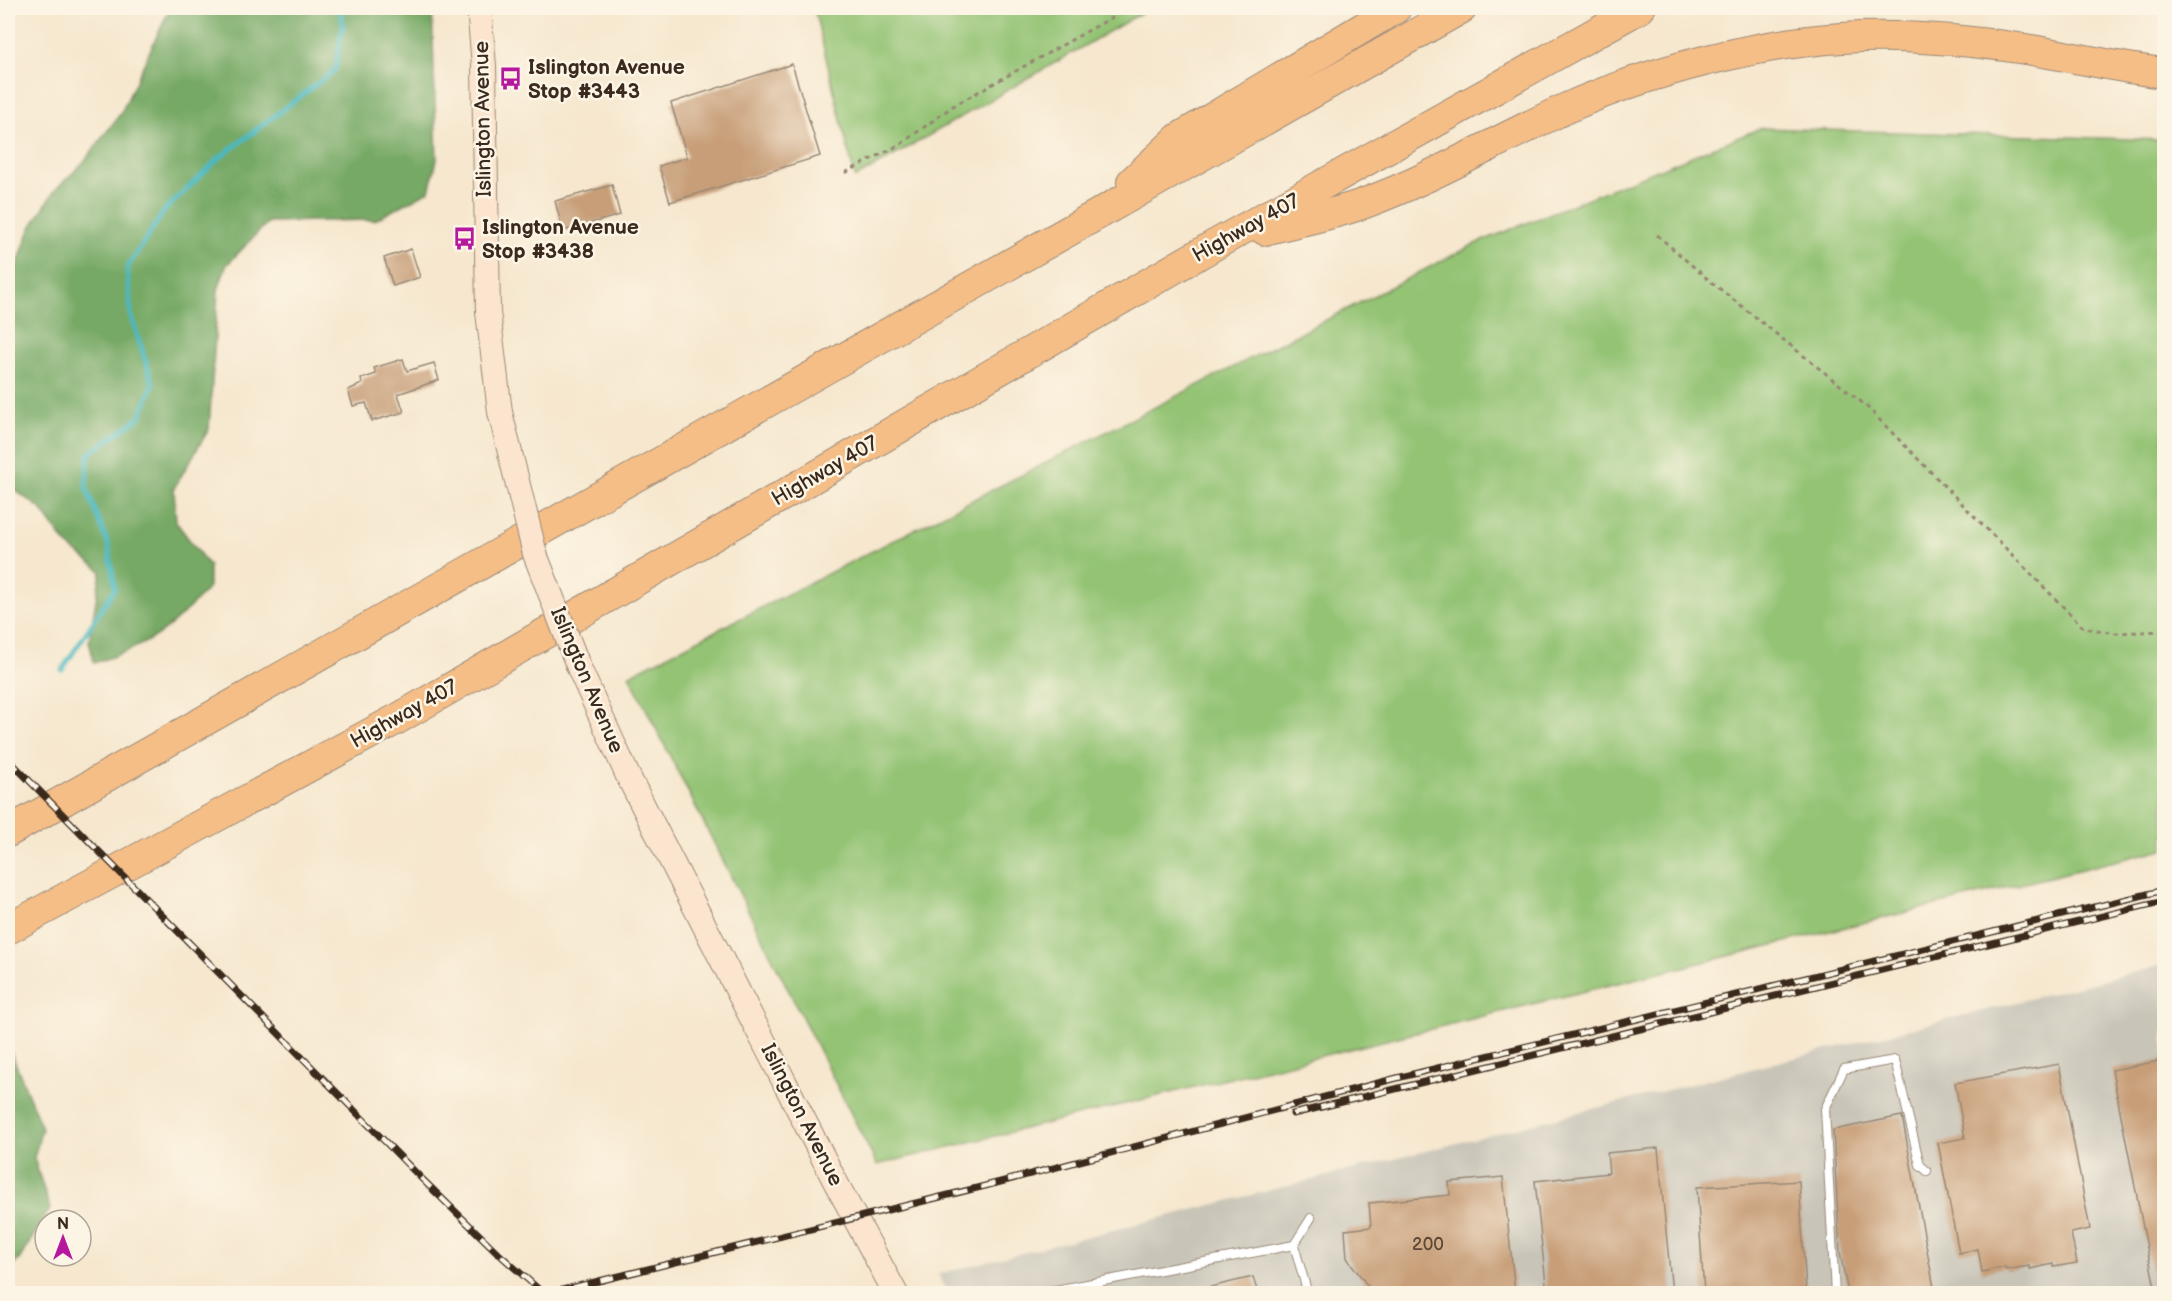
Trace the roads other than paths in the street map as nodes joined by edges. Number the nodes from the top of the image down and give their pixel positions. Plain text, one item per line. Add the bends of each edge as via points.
1 (479, 8) edge
2 (1396, 8) edge
3 (1462, 8) edge
4 (1640, 8) edge
5 (2164, 73) edge
6 (1092, 219) junction
7 (1218, 243) junction
8 (8, 832) edge
9 (8, 929) edge
10 (1928, 1171) dead end
11 (1311, 1218) dead end
12 (1294, 1245) junction
13 (896, 1293) edge
14 (1040, 1293) edge
15 (1308, 1293) edge
16 (1835, 1293) edge

1 - 13 main road, Islington Avenue, bridge via 484,66 488,312 500,412 535,554 579,668 628,776
2 - 6 highway via 1179,138
3 - 6 highway
4 - 7 highway, Highway 407
5 - 7 highway via 2026,49 1926,37 1840,38 1754,51 1623,85 1364,203
6 - 8 highway
7 - 9 highway, Highway 407 via 399,718
10 - 16 lane via 1920,1165 1894,1060 1844,1069 1825,1109
11 - 12 lane
12 - 14 lane
12 - 15 lane

